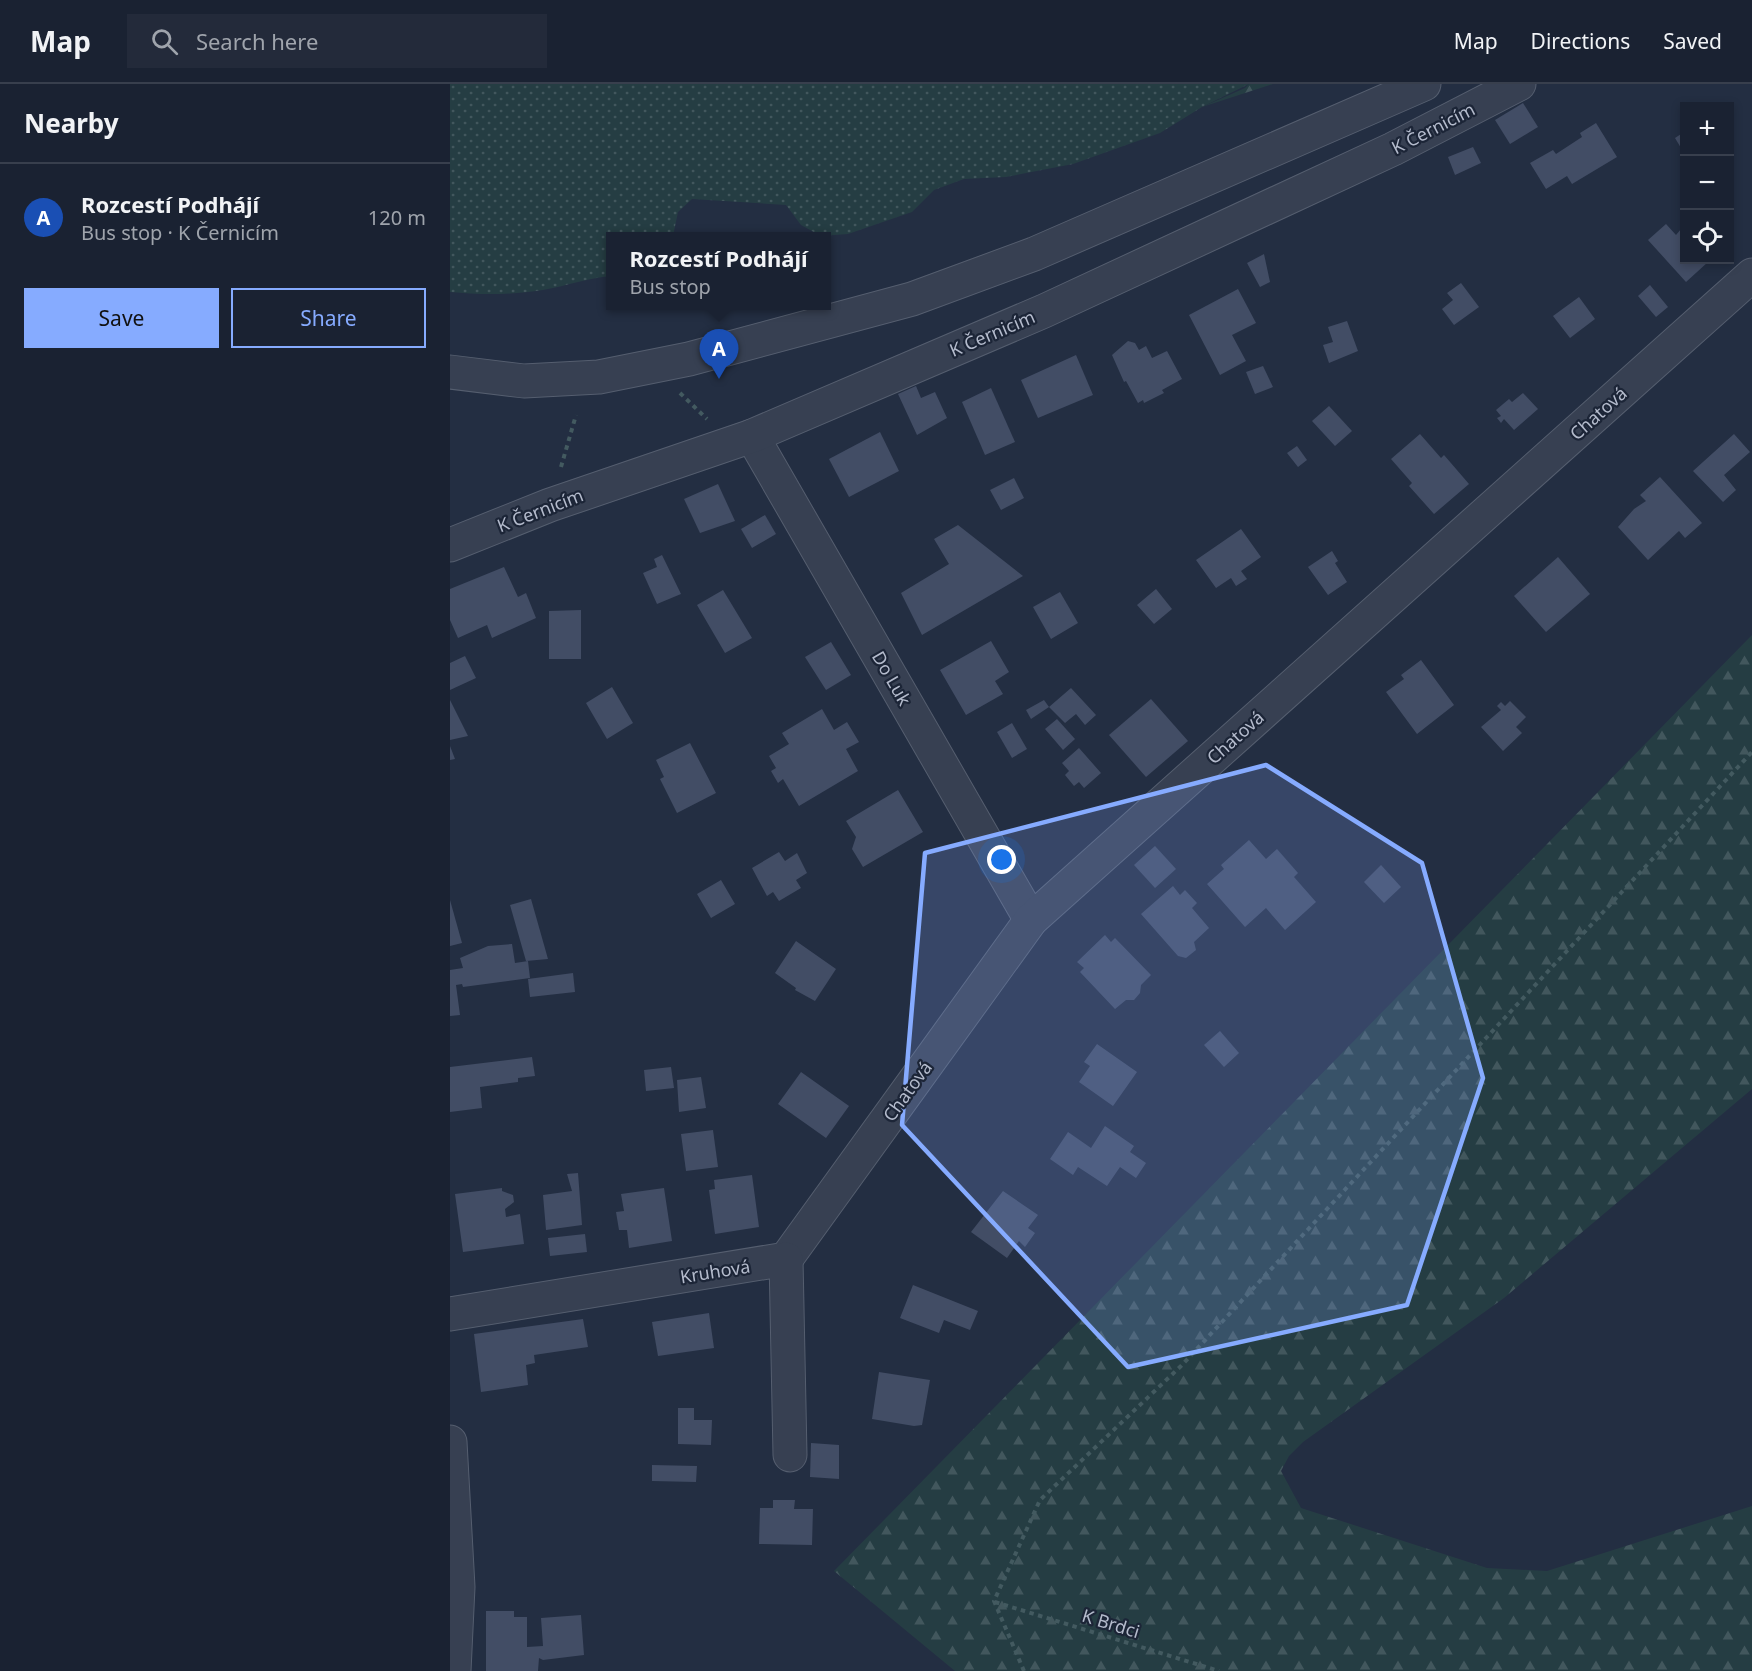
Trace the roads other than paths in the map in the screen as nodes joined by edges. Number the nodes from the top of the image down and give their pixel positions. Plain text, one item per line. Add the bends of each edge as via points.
1 (1424, 84) edge
2 (1519, 84) edge
3 (1752, 275) edge
4 (450, 372) edge
5 (752, 436) junction
6 (450, 545) edge
7 (1031, 920) junction
8 (786, 1259) junction
9 (450, 1314) edge
10 (450, 1442) edge
11 (790, 1455) dead end
12 (454, 1671) edge

1 - 4 street via 1034,254 912,299 689,359 599,377 524,381
2 - 5 street, K Černicím via 1393,149 1044,311
3 - 7 street, Chatová
5 - 6 street, K Černicím
5 - 7 street, Do Luk
7 - 8 street, Chatová
8 - 9 street, Kruhová
8 - 11 street
10 - 12 street via 458,1587

